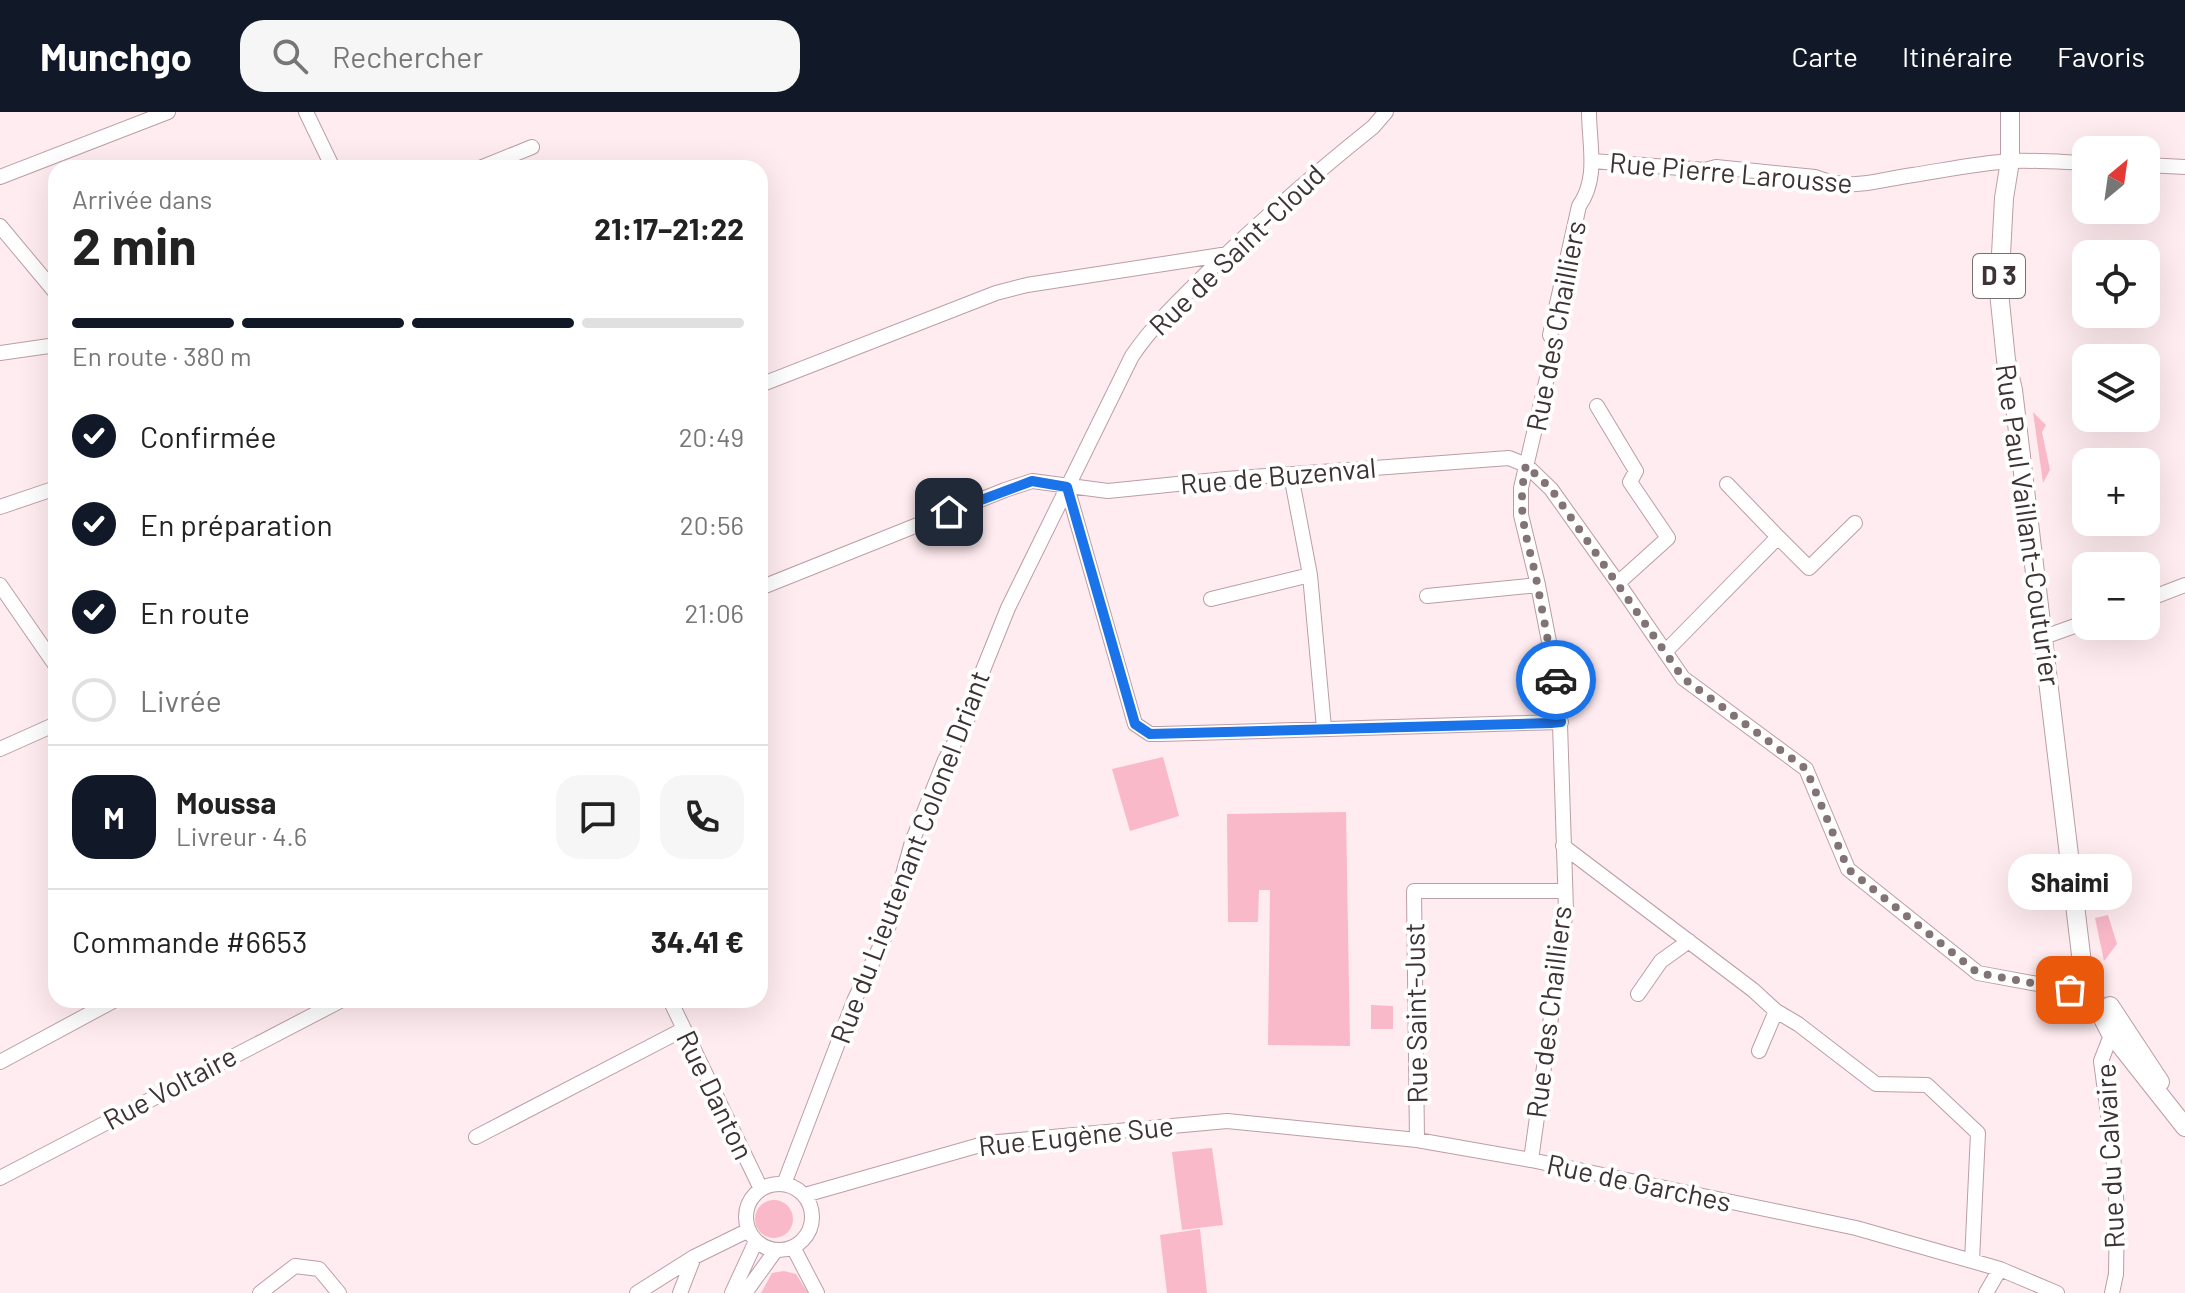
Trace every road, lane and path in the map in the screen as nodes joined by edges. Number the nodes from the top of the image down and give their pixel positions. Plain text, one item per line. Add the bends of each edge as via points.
1 (168, 112) edge
2 (306, 112) edge
3 (1386, 112) edge
4 (1589, 112) edge
5 (2010, 112) edge
6 (532, 147) dead end
7 (329, 160) edge
8 (500, 160) edge
9 (1593, 161) junction
10 (2010, 161) junction
11 (2072, 163) edge
12 (2160, 166) edge
13 (2185, 167) edge
14 (0, 177) edge
15 (0, 226) edge
16 (1228, 254) junction
17 (1175, 263) junction
18 (48, 283) edge
19 (1196, 284) junction
20 (48, 346) edge
21 (0, 353) edge
22 (768, 382) edge
23 (1597, 406) dead end
24 (1526, 465) junction
25 (1291, 475) junction
26 (1727, 484) dead end
27 (1067, 487) junction
28 (48, 491) edge
29 (0, 507) edge
30 (1855, 523) dead end
31 (1044, 534) joint
32 (1778, 537) junction
33 (1310, 575) junction
34 (1618, 583) junction
35 (0, 585) edge
36 (768, 585) edge
37 (1538, 585) junction
38 (2185, 585) edge
39 (2160, 595) edge
40 (1427, 596) dead end
41 (1211, 599) dead end
42 (2072, 627) edge
43 (2044, 637) junction
44 (1666, 651) junction
45 (48, 654) edge
46 (1561, 722) junction
47 (48, 728) edge
48 (1324, 728) junction
49 (0, 749) edge
50 (1563, 846) junction
51 (1564, 891) junction
52 (1689, 941) junction
53 (2093, 981) junction
54 (1638, 994) dead end
55 (100, 1008) edge
56 (326, 1008) edge
57 (674, 1008) edge
58 (1776, 1011) junction
59 (2114, 1027) junction
60 (684, 1029) junction
61 (1759, 1051) dead end
62 (0, 1062) edge
63 (1210, 1122) joint
64 (2185, 1127) edge
65 (476, 1137) dead end
66 (1417, 1140) junction
67 (1531, 1160) junction
68 (0, 1178) edge
69 (784, 1184) junction
70 (761, 1189) junction
71 (805, 1195) junction
72 (752, 1235) junction
73 (793, 1247) junction
74 (776, 1250) junction
75 (694, 1257) junction
76 (1972, 1261) junction
77 (2000, 1269) junction
78 (260, 1293) edge
79 (339, 1293) edge
80 (637, 1293) edge
81 (680, 1293) edge
82 (732, 1293) edge
83 (745, 1293) edge
84 (817, 1293) edge
85 (1986, 1293) edge
86 (2057, 1293) edge
87 (2112, 1293) edge

1 - 14 street
2 - 7 street
3 - 16 street, Rue de Saint-Cloud
4 - 9 street, Rue des Chailliers
5 - 10 main road, Rue Paul Vaillant-Couturier / D 3
6 - 8 street
9 - 10 street, Rue Pierre Larousse via 1716,167 1847,185
9 - 24 street, Rue des Chailliers via 1550,335 1555,344
10 - 11 street, Rue Pierre Larousse
10 - 43 main road, Rue Paul Vaillant-Couturier / D 3 via 1999,292
12 - 13 street
15 - 18 street
16 - 17 street
16 - 19 street, Rue de Saint-Cloud
17 - 19 street via 1192,272
17 - 22 street via 1027,285
19 - 27 street, Rue de Saint-Cloud via 1132,356
20 - 21 street
23 - 34 street via 1636,471 1630,482 1668,538
24 - 25 street, Rue de Buzenval via 1509,458
24 - 34 street via 1551,489
24 - 37 street, Rue des Chailliers via 1521,515
25 - 27 street, Rue de Buzenval via 1108,491
25 - 33 street
26 - 32 street
27 - 31 street, Rue de Saint-Cloud
27 - 36 street, Rue de Buzenval via 1028,482
27 - 48 street via 1135,724 1150,734
28 - 29 street
30 - 32 street via 1809,568
31 - 69 street, Rue du Lieutenant Colonel Driant via 912,842 887,932 854,1001
32 - 44 street
33 - 41 street
33 - 48 street
34 - 44 street
35 - 45 street
37 - 40 street
37 - 46 street, Rue des Chailliers
38 - 39 street
42 - 43 street
43 - 53 main road, Rue Paul Vaillant-Couturier / D 3 via 2082,963
44 - 53 street via 1689,684 1806,769 1848,869 1978,973 2076,991
46 - 48 street
46 - 50 street, Rue des Chailliers
47 - 49 street
50 - 51 street, Rue des Chailliers
50 - 52 street
51 - 66 street, Rue Saint-Just via 1414,891
51 - 67 street, Rue des Chailliers via 1566,910
52 - 54 street via 1661,961
52 - 58 street
53 - 59 main road, Rue Paul Vaillant-Couturier / D 3 via 2098,1009
55 - 62 street
56 - 68 street, Rue Voltaire
57 - 60 street, Rue Danton
58 - 61 street
58 - 76 street via 1876,1084 1927,1085 1978,1133
59 - 64 main road, Rue Paul Vaillant-Couturier / D 3
59 - 87 street, Rue du Calvaire via 2101,1061 2117,1212
60 - 65 street
60 - 70 street, Rue Danton
63 - 66 street, Rue de Garches
63 - 71 street, Rue Eugène Sue via 987,1143
66 - 67 street, Rue de Garches
67 - 76 street, Rue de Garches via 1856,1228
69 - 70 street
69 - 71 street
70 - 72 street via 748,1207
71 - 73 street via 812,1224 805,1239
72 - 74 street
72 - 75 street
72 - 82 street
73 - 74 street
73 - 84 street
74 - 83 street
75 - 80 street
75 - 81 street
76 - 77 street, Rue de Garches
77 - 85 street
77 - 86 street, Rue de Garches
78 - 79 street via 295,1266 319,1269

